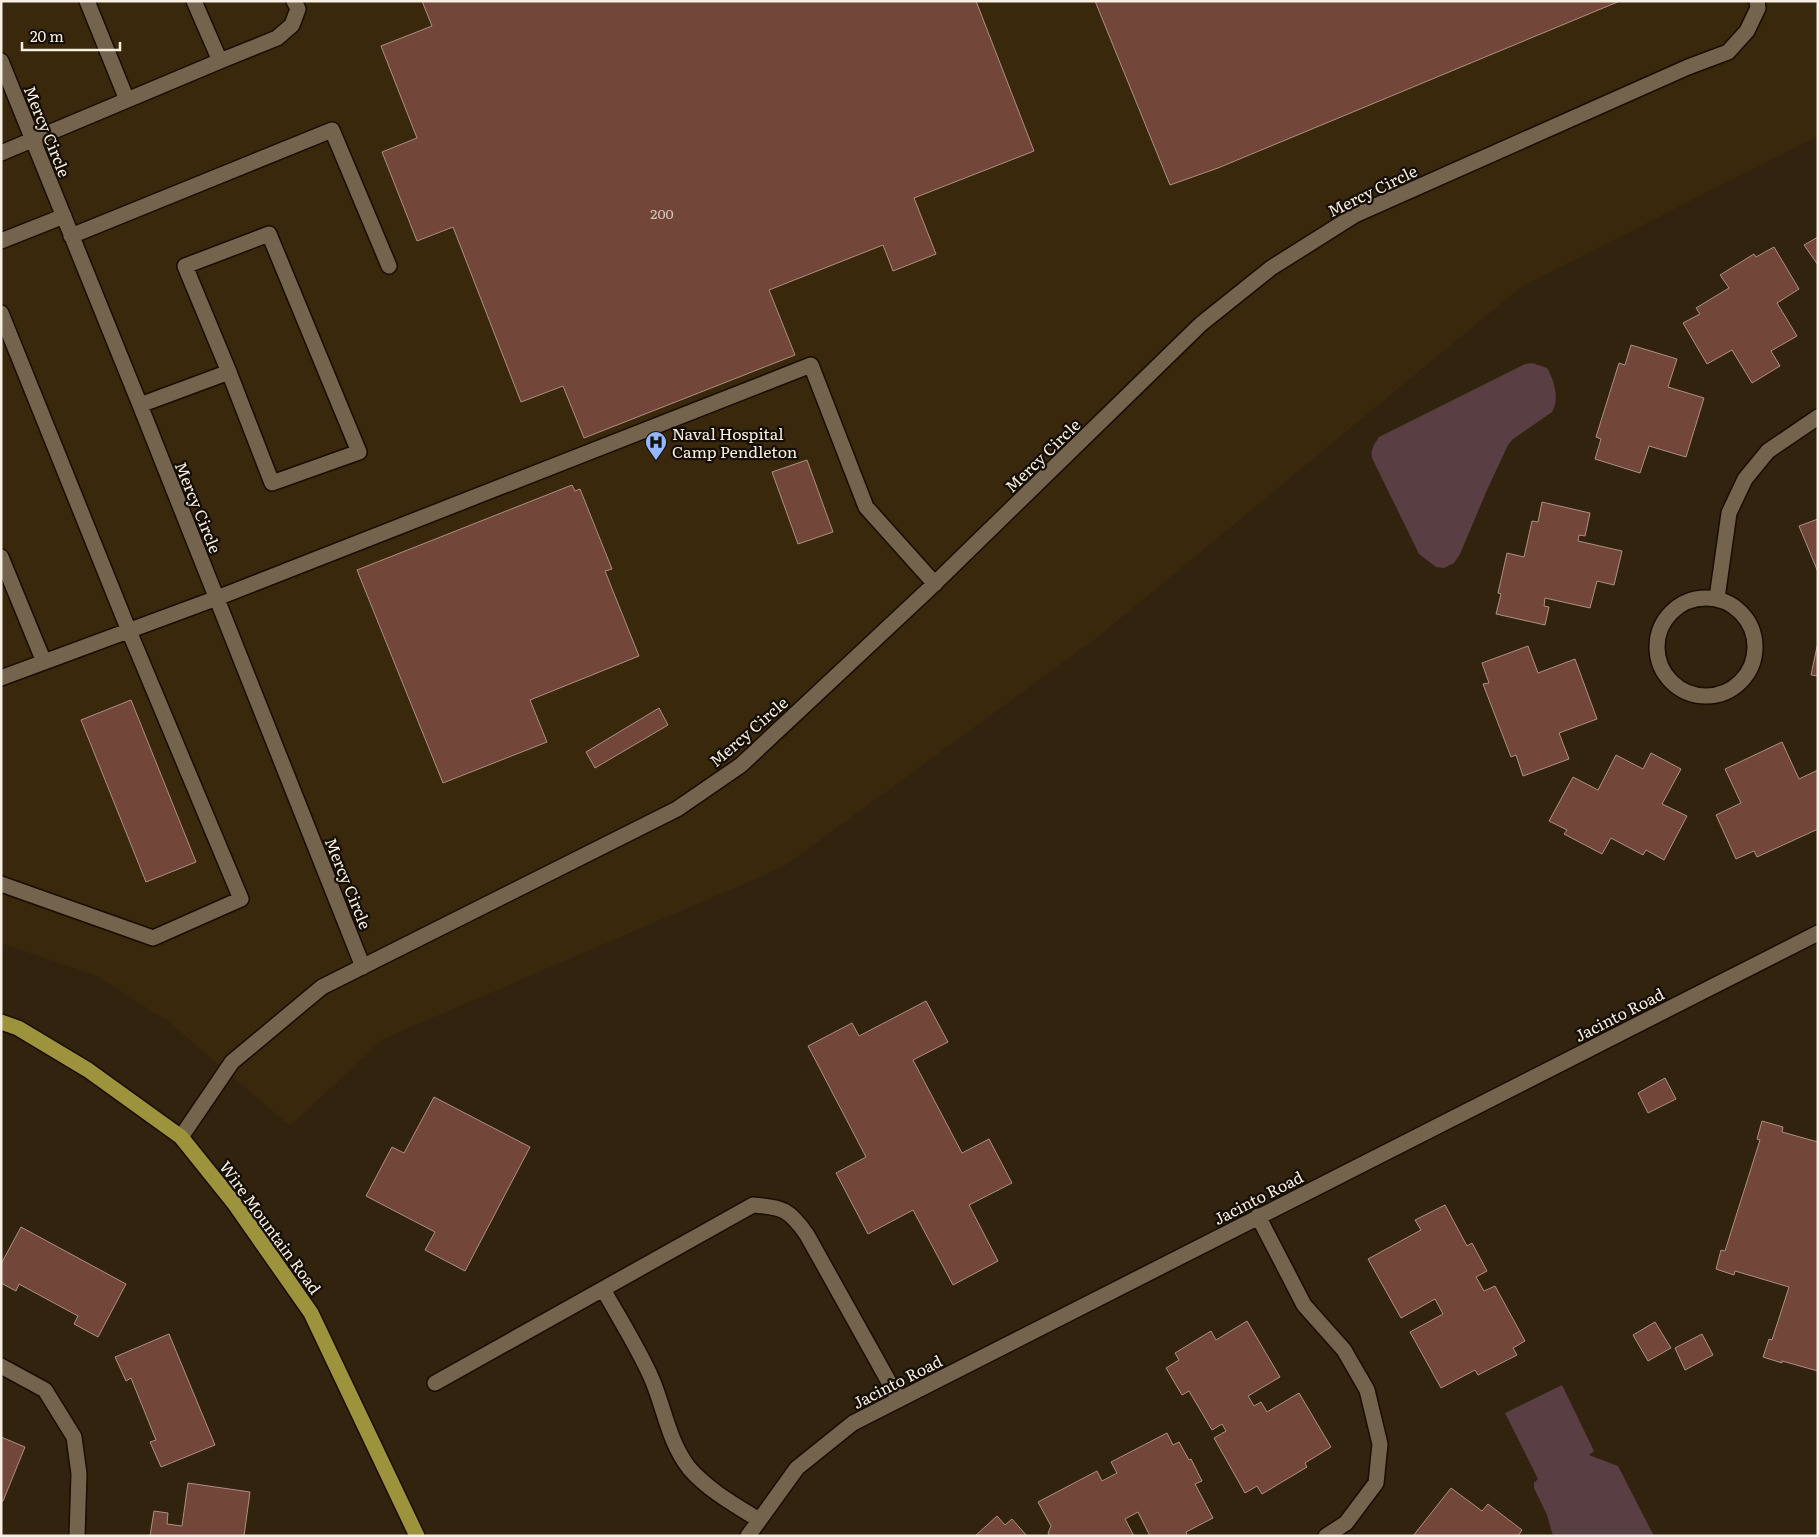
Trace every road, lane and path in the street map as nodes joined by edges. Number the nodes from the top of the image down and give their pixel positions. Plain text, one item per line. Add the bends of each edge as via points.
1 (87, 1) edge
2 (194, 1) edge
3 (294, 1) edge
4 (1757, 1) edge
5 (1, 61) edge
6 (220, 62) junction
7 (127, 100) junction
8 (33, 140) junction
9 (1, 153) edge
10 (64, 216) junction
11 (72, 236) junction
12 (1, 241) edge
13 (389, 266) dead end
14 (1, 313) edge
15 (229, 372) junction
16 (140, 405) junction
17 (1818, 417) edge
18 (1, 557) edge
19 (935, 584) junction
20 (217, 598) junction
21 (1717, 598) junction
22 (129, 630) junction
23 (44, 662) junction
24 (1, 678) edge
25 (1, 884) edge
26 (1818, 933) edge
27 (363, 967) junction
28 (1, 1022) edge
29 (182, 1137) junction
30 (1258, 1216) junction
31 (603, 1289) junction
32 (1, 1366) edge
33 (435, 1383) dead end
34 (898, 1400) junction
35 (759, 1520) junction
36 (77, 1536) edge
37 (417, 1536) edge
38 (748, 1536) edge
39 (1326, 1536) edge

1 - 7 street
2 - 6 street
3 - 6 street via 298,9 292,25 277,38
4 - 19 street, Mercy Circle via 1758,8 1747,31 1728,52 1355,215 1271,268 1201,324
5 - 8 street, Mercy Circle
6 - 7 street
7 - 8 street
8 - 9 street
8 - 10 street, Mercy Circle
10 - 11 street, Mercy Circle
10 - 12 street
11 - 13 street via 332,130
11 - 16 street, Mercy Circle
14 - 22 street
15 - 15 street via 272,483 360,452 268,234 185,266
15 - 16 street
16 - 20 street, Mercy Circle
17 - 21 street via 1768,451 1745,479 1729,513
18 - 23 street
19 - 20 street via 866,507 811,365
19 - 27 street, Mercy Circle via 741,765 677,809
20 - 22 street
20 - 27 street, Mercy Circle
21 - 21 street via 1702,597 1674,609 1657,635 1656,651 1668,680 1694,696 1728,692 1742,681 1751,667 1755,650 1753,633 1746,618 1734,606
22 - 23 street
22 - 25 street via 241,899 153,938
23 - 24 street
26 - 30 street, Jacinto Road
27 - 29 street, Mercy Circle via 322,987 232,1062
28 - 29 main road, Wire Mountain Road via 18,1028 88,1070
29 - 37 main road, Wire Mountain Road via 234,1203 310,1313
30 - 34 street, Jacinto Road
30 - 39 street via 1304,1305 1344,1350 1367,1390 1380,1444 1376,1483 1346,1523
31 - 33 street
31 - 34 street via 753,1206 776,1208 794,1216 807,1235
31 - 35 street via 651,1377 676,1448 690,1468 718,1494
32 - 36 street via 45,1390 74,1437 79,1474
34 - 35 street, Jacinto Road via 853,1423 797,1468
35 - 38 street, Jacinto Road

